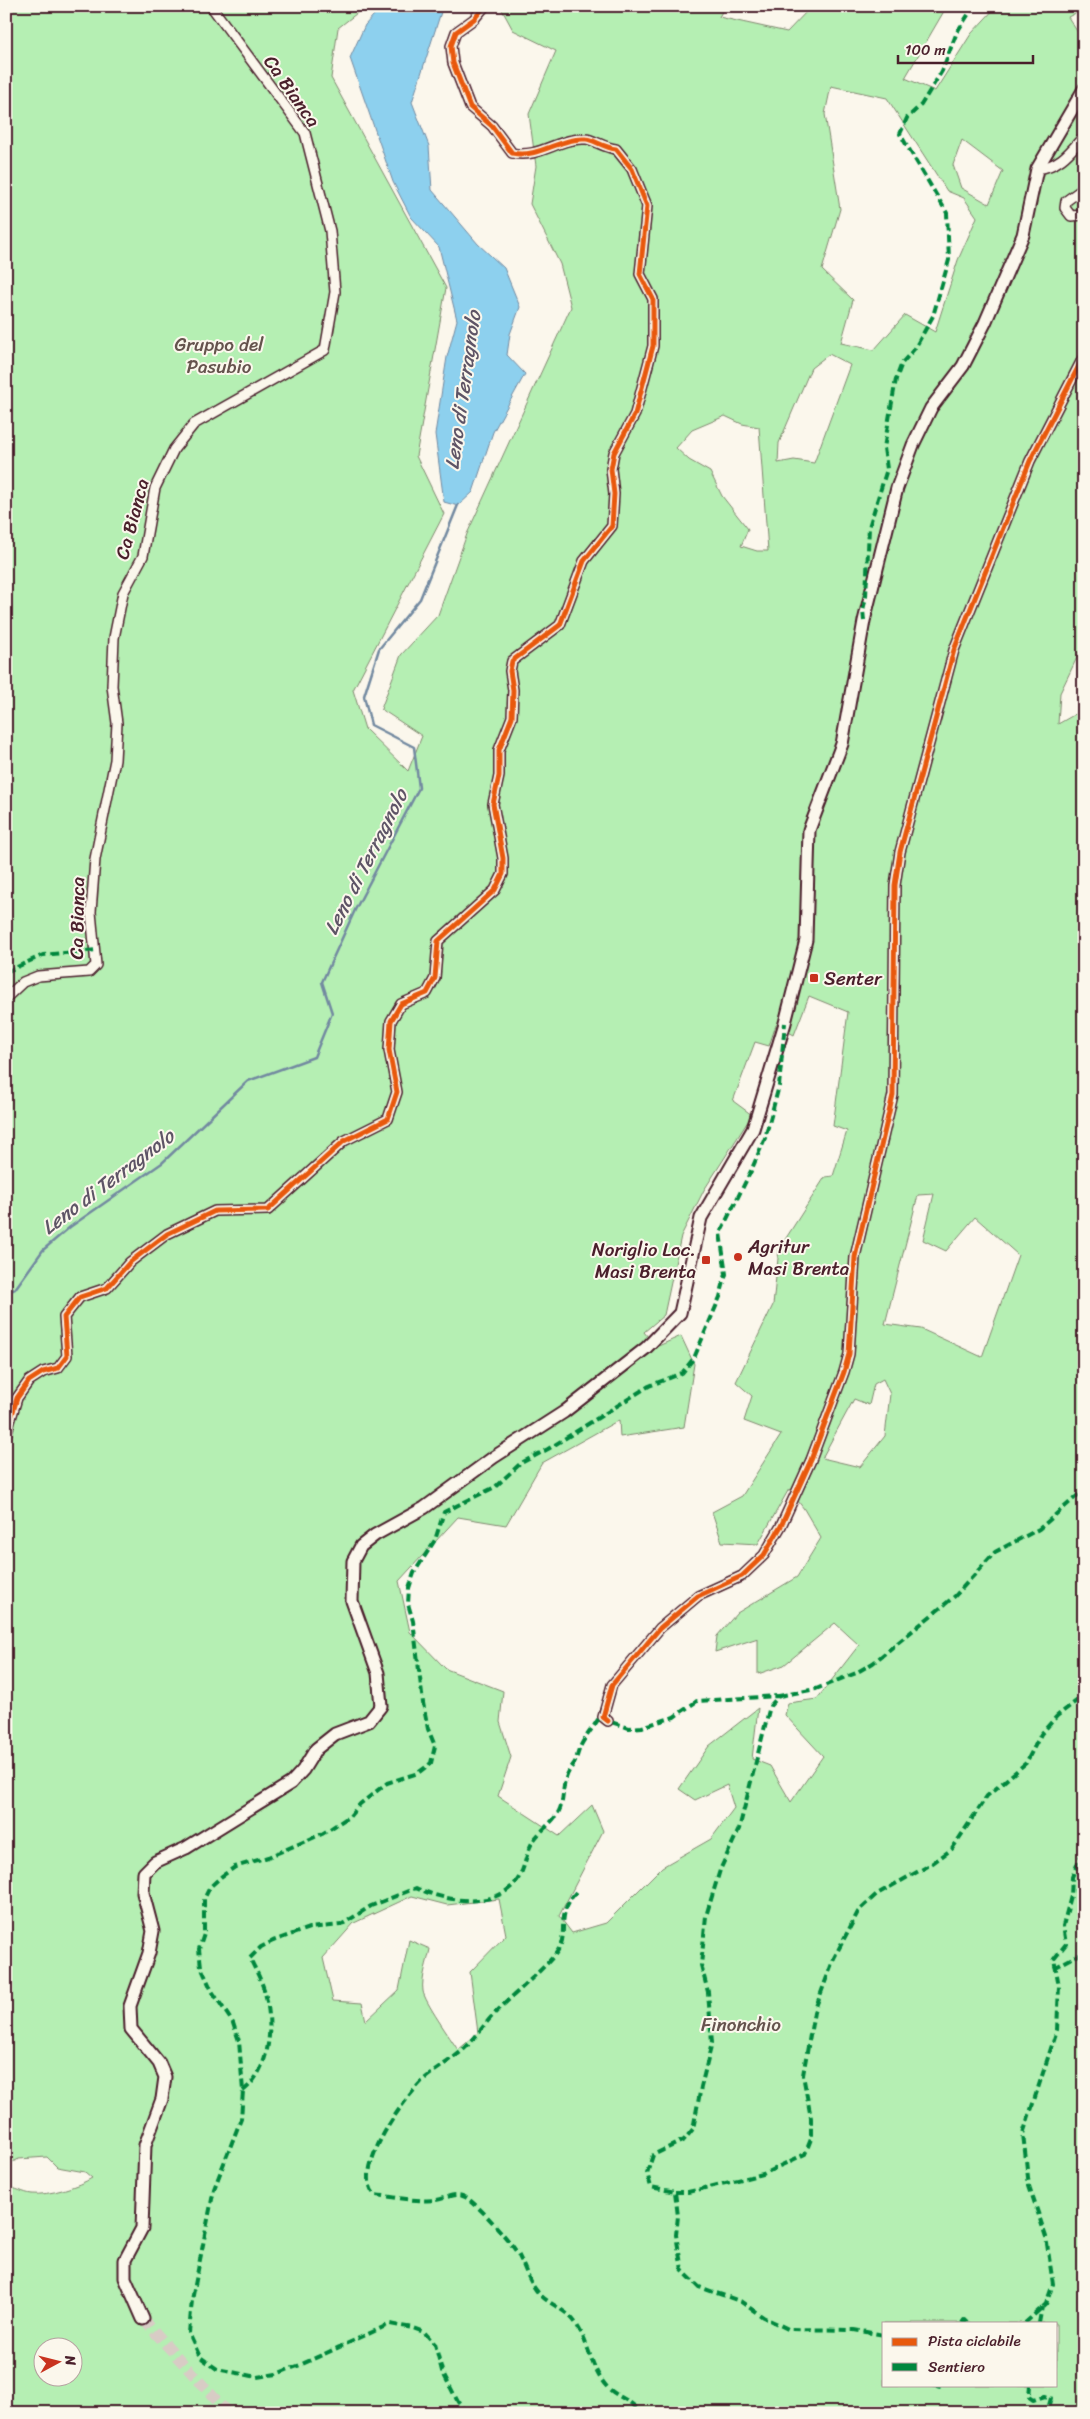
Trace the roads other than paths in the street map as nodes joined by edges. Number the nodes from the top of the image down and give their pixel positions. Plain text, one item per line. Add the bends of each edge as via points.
1 (211, 6) edge
2 (485, 6) edge
3 (1084, 89) edge
4 (1084, 136) edge
5 (1037, 168) junction
6 (1084, 188) edge
7 (1084, 215) edge
8 (1084, 356) edge
9 (6, 998) edge
10 (6, 1435) edge
11 (608, 1720) dead end
12 (143, 2319) tunnel mouth

1 - 9 street, Ca Bianca via 305,133 330,230 335,292 325,350 194,424 174,449 155,488 143,556 123,594 114,638 115,760 95,859 91,912 96,965 89,972 38,976 23,982
2 - 10 street via 456,32 450,46 452,64 470,107 492,126 512,152 541,152 561,143 587,139 602,148 616,149 632,169 648,206 640,274 653,299 653,346 636,414 614,453 611,469 614,494 612,526 584,561 560,625 512,661 512,717 499,750 499,776 493,804 503,874 495,890 438,941 435,978 427,993 401,1004 391,1021 390,1050 397,1092 388,1119 344,1141 268,1210 215,1211 167,1234 130,1262 107,1288 80,1296 64,1317 67,1356 58,1368 28,1381 17,1398
3 - 5 main road
4 - 5 street via 1063,160 1051,167
5 - 12 main road via 1023,235 1004,282 963,366 931,408 897,488 864,621 842,744 809,830 806,940 785,1023 753,1129 701,1218 680,1313 646,1348 564,1412 424,1508 361,1546 352,1561 352,1601 378,1673 381,1706 369,1721 335,1734 316,1749 291,1783 186,1848 155,1862 144,1873 143,1892 153,1931 130,2006 132,2029 160,2063 165,2077 162,2099 145,2145 142,2228 124,2260 125,2278
6 - 7 street via 1066,201 1071,216
8 - 11 street via 1030,461 954,650 900,852 895,885 893,1095 855,1257 850,1354 844,1372 811,1460 764,1555 742,1576 698,1596 660,1628 612,1685 603,1717

